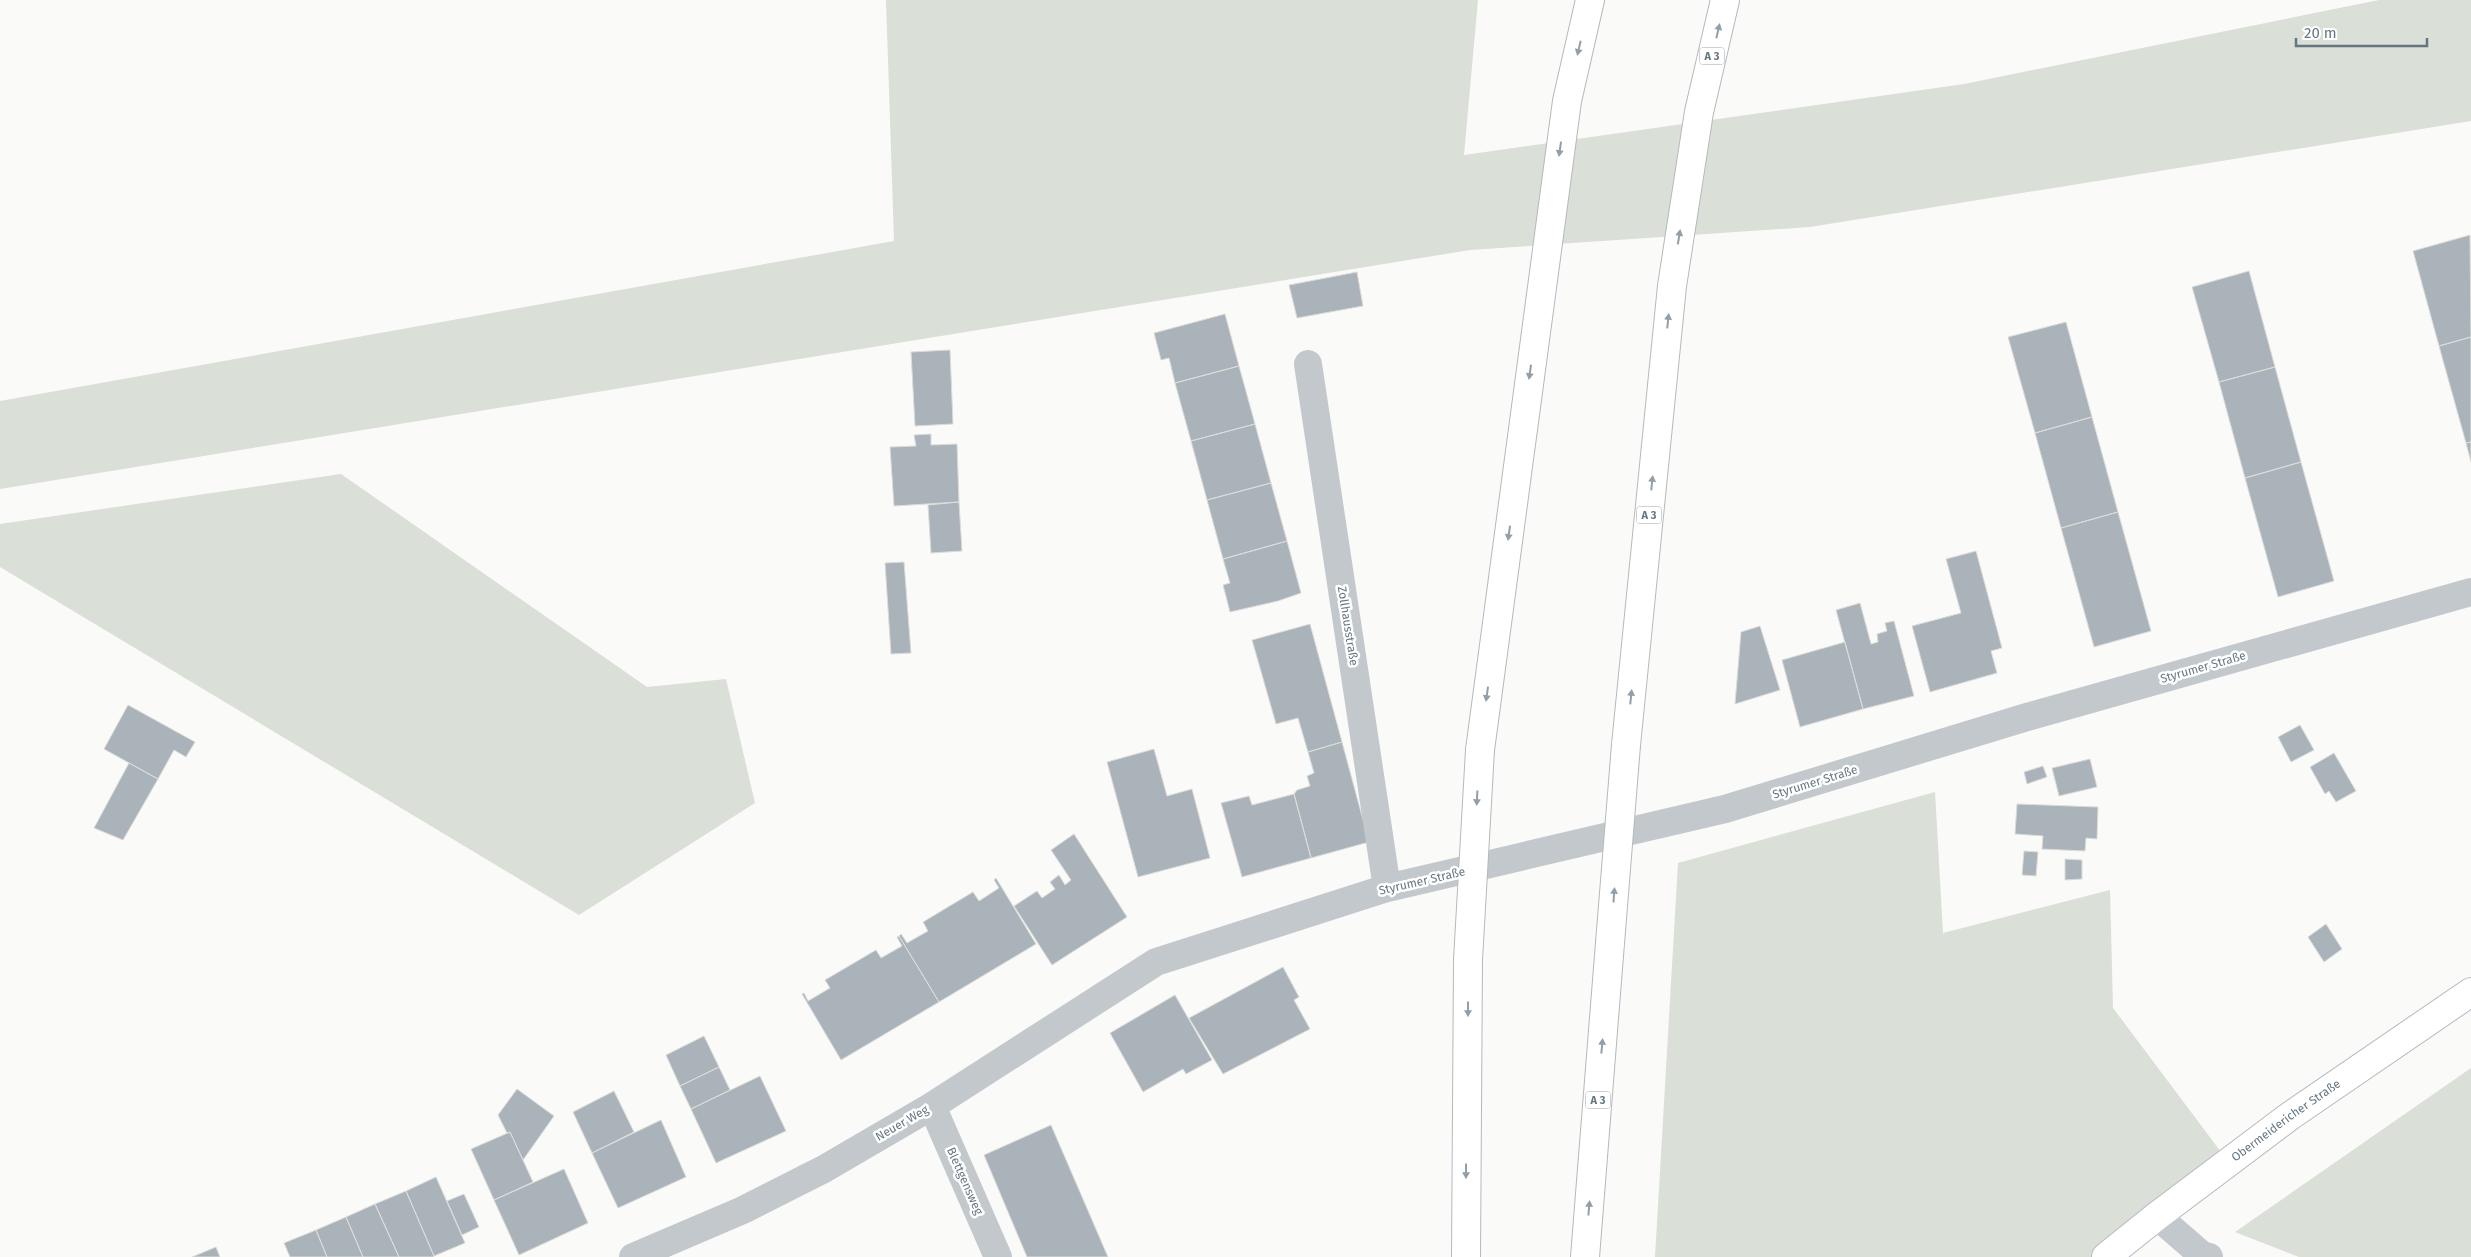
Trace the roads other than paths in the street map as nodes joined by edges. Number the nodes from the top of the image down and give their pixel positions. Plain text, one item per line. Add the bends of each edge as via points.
1 (1590, 0) edge
2 (1725, 0) edge
3 (1308, 364) dead end
4 (2471, 592) edge
5 (1387, 888) junction
6 (1156, 962) joint
7 (2471, 992) edge
8 (932, 1106) junction
9 (2157, 1216) junction
10 (634, 1257) edge
11 (998, 1257) edge
12 (1466, 1257) edge
13 (1585, 1257) edge
14 (2106, 1257) edge
15 (2209, 1257) edge

1 -> 12 main road, bridge via 1567,101 1480,750 1468,960
13 -> 2 main road, A 3, bridge via 1626,745 1672,286 1699,112
3 - 5 street, Zollhausstraße
4 - 5 street, Styrumer Straße via 2027,717 1725,809
5 - 6 street, Styrumer Straße
6 - 8 street, Neuer Weg
7 - 9 main road, Obermeidericher Straße via 2290,1116
8 - 10 street, Neuer Weg via 774,1196
8 - 11 street, Blettgensweg
9 - 14 main road, Obermeidericher Straße
9 - 15 street via 2202,1255

